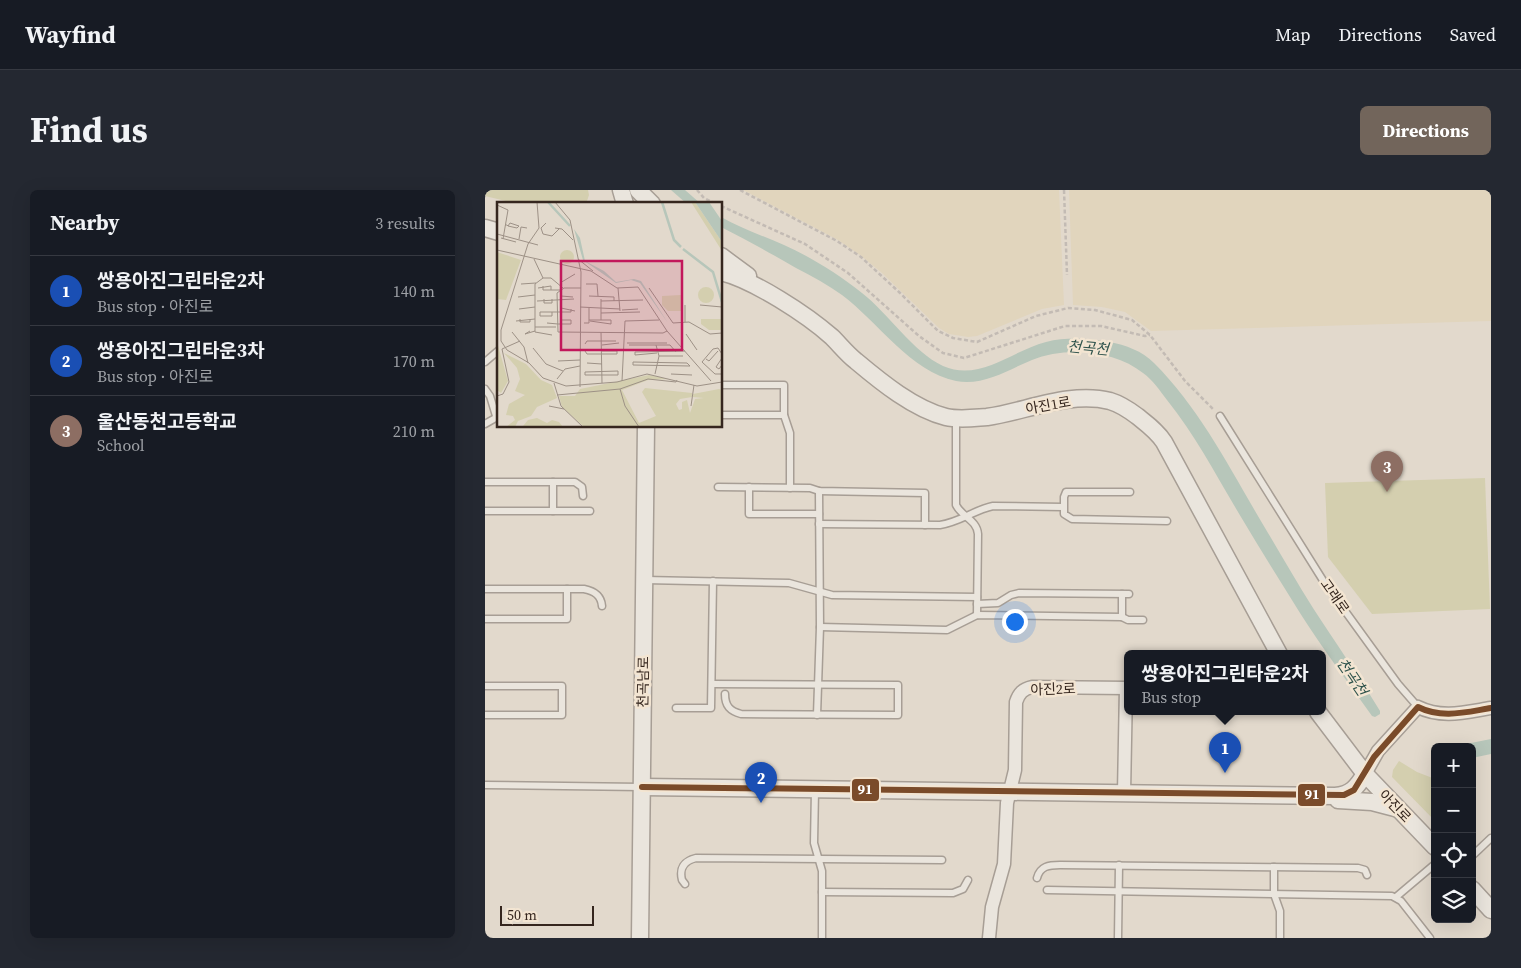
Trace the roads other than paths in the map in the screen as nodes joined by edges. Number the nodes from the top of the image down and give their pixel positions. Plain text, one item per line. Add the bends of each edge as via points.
1 (638, 190) edge
2 (650, 202) edge
3 (723, 258) edge
4 (723, 273) edge
5 (767, 292) junction
6 (497, 352) edge
7 (485, 362) edge
8 (723, 385) edge
9 (485, 389) edge
10 (723, 415) edge
11 (784, 415) junction
12 (497, 416) edge
13 (1220, 416) road end
14 (956, 418) junction
15 (485, 424) edge
16 (645, 428) edge
17 (485, 482) edge
18 (553, 482) junction
19 (718, 487) dead end
20 (749, 487) junction
21 (790, 488) junction
22 (819, 490) junction
23 (1130, 492) dead end
24 (583, 496) dead end
25 (1063, 507) junction
26 (485, 511) edge
27 (553, 512) junction
28 (590, 512) dead end
29 (819, 514) junction
30 (967, 517) junction
31 (1167, 521) dead end
32 (819, 524) junction
33 (925, 525) junction
34 (644, 580) junction
35 (713, 581) junction
36 (485, 588) edge
37 (567, 589) junction
38 (819, 592) junction
39 (977, 601) junction
40 (602, 606) dead end
41 (977, 615) junction
42 (1122, 617) junction
43 (485, 619) edge
44 (1143, 620) dead end
45 (820, 627) junction
46 (1277, 650) edge
47 (712, 684) junction
48 (818, 685) junction
49 (485, 686) edge
50 (1124, 688) edge
51 (725, 694) dead end
52 (1419, 707) junction
53 (676, 708) dead end
54 (1491, 708) edge
55 (485, 715) edge
56 (817, 715) junction
57 (1126, 715) edge
58 (1320, 715) edge
59 (1365, 774) junction
60 (485, 785) edge
61 (641, 787) junction
62 (815, 788) junction
63 (1010, 791) junction
64 (1124, 793) junction
65 (1301, 795) junction
66 (1397, 808) junction
67 (1491, 838) edge
68 (1431, 844) edge
69 (1476, 852) edge
70 (819, 859) junction
71 (942, 860) dead end
72 (1119, 866) junction
73 (1274, 867) junction
74 (1431, 868) edge
75 (1367, 875) dead end
76 (1037, 878) dead end
77 (968, 880) dead end
78 (685, 884) dead end
79 (1047, 890) dead end
80 (1119, 891) junction
81 (822, 892) junction
82 (1476, 893) edge
83 (1274, 894) junction
84 (1397, 898) junction
85 (1491, 910) edge
86 (640, 938) edge
87 (822, 938) edge
88 (989, 938) edge
89 (1118, 938) edge
90 (1279, 938) edge
91 (1430, 938) edge

1 - 2 street
3 - 5 street
4 - 5 street, 아진1로
5 - 14 street, 아진1로 via 831,337 855,360 909,400 937,414
6 - 7 lane
8 - 11 lane via 784,385
9 - 12 lane
10 - 11 lane
11 - 21 lane via 790,433
12 - 15 lane
13 - 52 lane, 고래로 via 1324,582 1398,684
14 - 30 lane via 956,505
14 - 46 street, 아진1로 via 994,416 1084,399 1117,404 1142,420 1164,442
16 - 34 street, 천곡남로
17 - 18 lane
18 - 24 lane via 579,484
18 - 27 lane
19 - 20 lane
20 - 21 lane
20 - 29 lane via 749,514
21 - 22 lane
22 - 29 lane
22 - 33 lane via 925,493
23 - 25 lane via 1069,492 1064,495
25 - 30 lane via 993,506
25 - 31 lane via 1066,516 1073,519
26 - 27 lane
27 - 28 lane
29 - 32 lane
30 - 33 lane via 949,524
30 - 39 lane via 978,530
32 - 33 lane
32 - 38 lane
34 - 35 lane
34 - 61 street, 천곡남로
35 - 38 lane via 800,584
35 - 47 lane
36 - 37 lane
37 - 40 lane via 591,591 601,600
37 - 43 lane via 567,619
38 - 39 lane
38 - 45 lane
39 - 41 lane
39 - 42 lane via 998,603 1019,593 1125,594
41 - 42 lane
41 - 45 lane via 947,630
42 - 44 lane
45 - 48 lane
47 - 48 lane
47 - 53 lane via 711,708
48 - 56 lane
48 - 56 lane via 898,685 897,715
49 - 55 lane via 562,686 562,715
50 - 63 street, 아진2로 via 1032,687 1021,692 1016,702 1015,770
51 - 56 lane via 726,704 736,713
52 - 54 street via 1447,715
52 - 59 street via 1378,751
57 - 64 street
58 - 59 street
59 - 65 street via 1354,790 1344,795
59 - 66 street, 아진로
60 - 61 lane
61 - 62 street
61 - 86 street, 천곡남로
62 - 63 street
62 - 70 lane via 814,843
63 - 64 street
63 - 88 street, 아진2로 via 1004,864 992,907
64 - 65 street
65 - 66 street via 1372,802
66 - 68 street, 아진로
67 - 69 lane
70 - 71 lane
70 - 78 lane via 689,859 682,868
70 - 81 lane
72 - 73 lane
72 - 76 lane via 1049,866 1041,869
72 - 80 lane
73 - 75 lane via 1358,868 1365,870
73 - 83 lane
74 - 84 lane
77 - 81 lane via 963,889 953,893
79 - 80 lane
80 - 83 lane
80 - 89 lane
81 - 87 lane
82 - 85 street
83 - 84 lane
83 - 90 lane via 1280,911
84 - 91 lane

